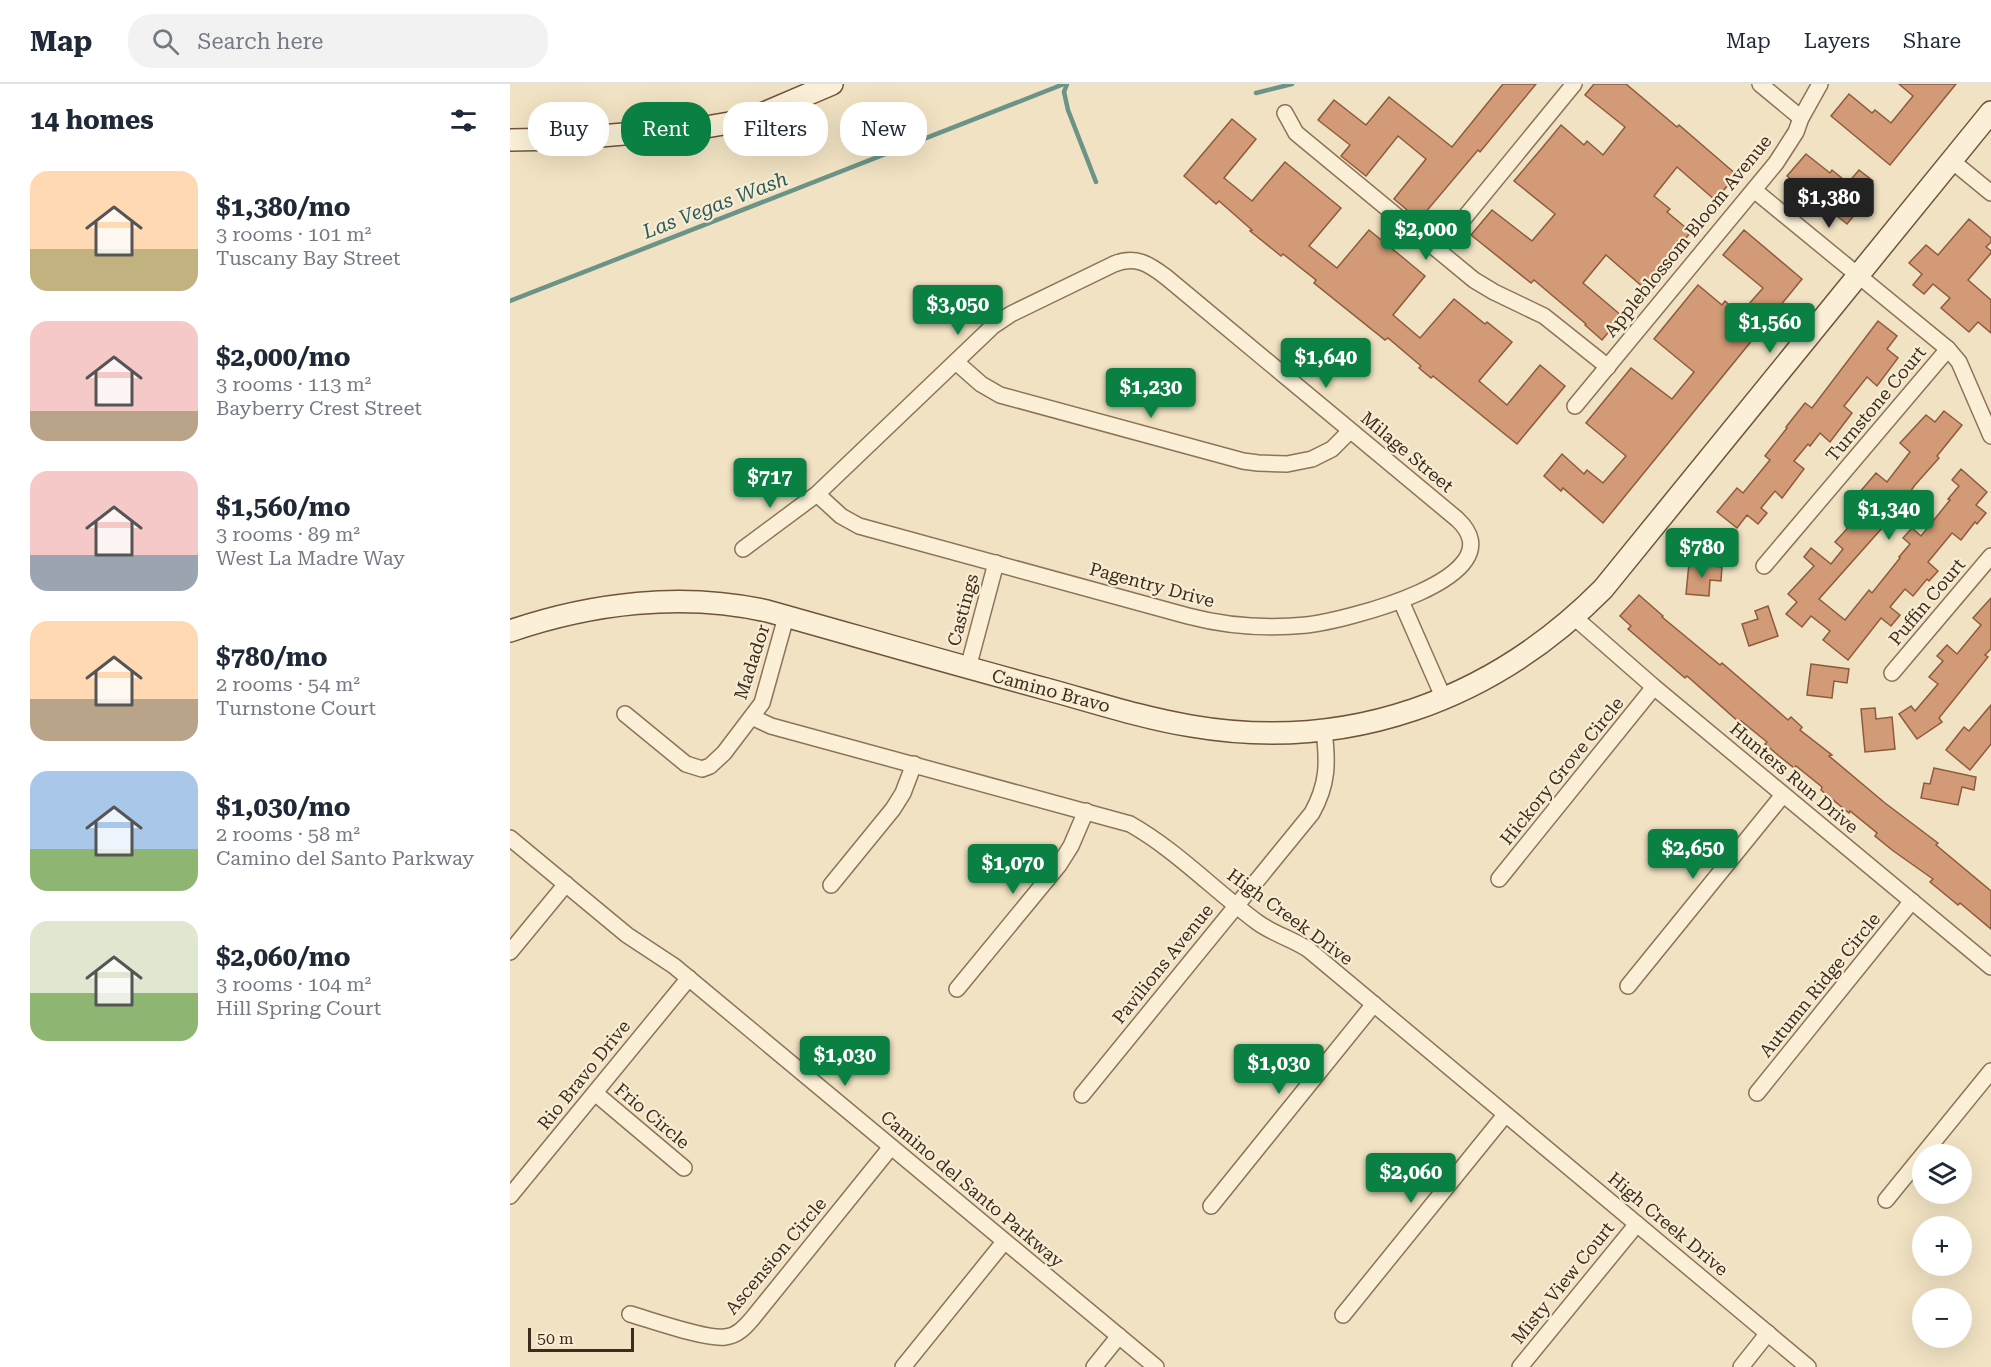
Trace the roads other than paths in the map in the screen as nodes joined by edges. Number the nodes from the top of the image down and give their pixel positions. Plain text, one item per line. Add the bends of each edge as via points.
1 (832, 84) edge
2 (1574, 84) edge
3 (1760, 84) edge
4 (1820, 84) edge
5 (1991, 112) edge
6 (1286, 113) dead end
7 (1801, 118) junction
8 (510, 140) edge
9 (1952, 161) junction
10 (1754, 190) junction
11 (1991, 193) edge
12 (1438, 250) junction
13 (1859, 275) junction
14 (1948, 350) junction
15 (956, 362) junction
16 (1608, 367) junction
17 (1575, 405) dead end
18 (1350, 431) junction
19 (1991, 436) edge
20 (817, 494) junction
21 (1470, 547) joint
22 (742, 549) dead end
23 (1991, 556) edge
24 (996, 563) junction
25 (1764, 566) dead end
26 (1401, 601) junction
27 (786, 617) junction
28 (1574, 618) junction
29 (510, 631) edge
30 (968, 668) junction
31 (1892, 673) dead end
32 (1654, 687) junction
33 (1444, 699) junction
34 (625, 714) dead end
35 (752, 717) junction
36 (1324, 731) junction
37 (914, 764) junction
38 (1783, 795) junction
39 (1086, 812) junction
40 (510, 838) edge
41 (1499, 879) dead end
42 (566, 884) junction
43 (831, 885) dead end
44 (1912, 901) junction
45 (1237, 906) junction
46 (510, 952) edge
47 (1991, 967) edge
48 (689, 978) junction
49 (1628, 986) dead end
50 (957, 989) dead end
51 (1374, 1004) junction
52 (1991, 1071) edge
53 (595, 1093) junction
54 (1757, 1093) dead end
55 (1082, 1095) dead end
56 (1505, 1115) junction
57 (891, 1147) junction
58 (684, 1168) dead end
59 (510, 1196) edge
60 (1886, 1200) dead end
61 (1211, 1206) dead end
62 (1636, 1224) junction
63 (1004, 1242) junction
64 (630, 1314) dead end
65 (1342, 1315) dead end
66 (1768, 1333) junction
67 (1119, 1336) junction
68 (903, 1367) edge
69 (1094, 1367) edge
70 (1156, 1367) edge
71 (1521, 1367) edge
72 (1740, 1367) edge
73 (1809, 1367) edge

1 - 8 street via 735,122 565,139
2 - 12 street
3 - 7 street
4 - 7 street, Appleblossom Bloom Avenue
5 - 9 street, Camino Bravo
6 - 12 street via 1296,133
7 - 10 street, Appleblossom Bloom Avenue via 1776,163
9 - 11 street
9 - 13 street, Camino Bravo
10 - 13 street
10 - 16 street, Appleblossom Bloom Avenue
12 - 16 street via 1494,292 1544,316
13 - 14 street
13 - 28 street, Camino Bravo via 1603,590
14 - 19 street via 1959,362
14 - 25 street, Turnstone Court
15 - 18 street via 1000,395 1243,461 1287,464 1312,459 1332,449
15 - 18 street, Milage Street via 1011,314 1121,261 1133,259 1166,277
15 - 20 street
16 - 17 street, Appleblossom Bloom Avenue
18 - 21 street, Milage Street via 1463,524
20 - 22 street
20 - 24 street, Pagentry Drive via 859,526
21 - 26 street, Pagentry Drive via 1458,569
23 - 31 street, Puffin Court
24 - 26 street, Pagentry Drive via 1188,616 1243,626 1322,623
24 - 30 street, Castings
26 - 33 street
27 - 29 street, Camino Bravo via 726,604 657,602 580,612
27 - 30 street, Camino Bravo
27 - 35 street, Madador via 765,696
28 - 32 street, Hunters Run Drive
28 - 33 street, Camino Bravo via 1504,669
30 - 36 street, Camino Bravo via 1190,726 1282,734
32 - 38 street, Hunters Run Drive
32 - 41 street, Hickory Grove Circle
33 - 36 street, Camino Bravo via 1386,719
34 - 35 street, Madador via 677,759 702,769 724,753
35 - 37 street, High Creek Drive via 771,726
36 - 45 street, Pavilions Avenue via 1327,767 1322,792 1305,823
37 - 39 street, High Creek Drive
37 - 43 street via 893,809
38 - 44 street, Hunters Run Drive
38 - 49 street
39 - 45 street, High Creek Drive via 1130,824 1152,836
39 - 50 street via 1059,865
40 - 42 street, Camino del Santo Parkway
42 - 46 street
42 - 48 street, Camino del Santo Parkway via 627,935
44 - 47 street, Hunters Run Drive
44 - 54 street, Autumn Ridge Circle
45 - 51 street, High Creek Drive via 1266,928 1309,950
45 - 55 street, Pavilions Avenue
48 - 53 street, Rio Bravo Drive
48 - 57 street, Camino del Santo Parkway
51 - 56 street, High Creek Drive
51 - 61 street
52 - 60 street
53 - 58 street, Frio Circle
53 - 59 street, Rio Bravo Drive
56 - 62 street, High Creek Drive
56 - 65 street
57 - 63 street, Camino del Santo Parkway
57 - 64 street, Ascension Circle via 740,1331 716,1337
62 - 66 street, High Creek Drive
62 - 71 street, Misty View Court
63 - 67 street, Camino del Santo Parkway
63 - 68 street
66 - 72 street
66 - 73 street, High Creek Drive
67 - 69 street
67 - 70 street, Camino del Santo Parkway

